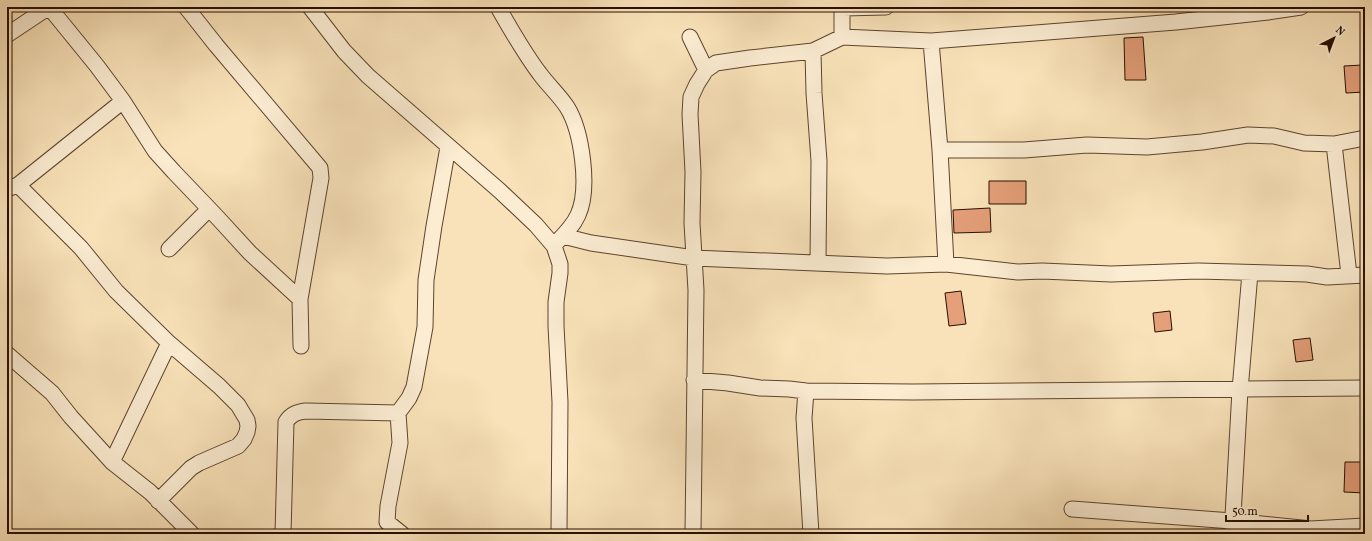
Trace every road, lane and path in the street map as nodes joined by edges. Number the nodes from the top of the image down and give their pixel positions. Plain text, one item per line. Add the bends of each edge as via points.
1 (49, 7) edge
2 (186, 7) edge
3 (310, 7) edge
4 (498, 7) edge
5 (886, 7) edge
6 (1301, 7) edge
7 (842, 8) edge
8 (7, 35) edge
9 (690, 37) dead end
10 (842, 37) junction
11 (931, 41) junction
12 (812, 51) junction
13 (706, 70) junction
14 (123, 101) junction
15 (1365, 138) edge
16 (1334, 144) junction
17 (448, 147) junction
18 (940, 150) junction
19 (12, 187) edge
20 (209, 209) junction
21 (558, 241) junction
22 (169, 249) dead end
23 (694, 258) junction
24 (818, 263) junction
25 (946, 264) junction
26 (1250, 273) junction
27 (1349, 275) junction
28 (1365, 275) edge
29 (300, 299) junction
30 (169, 342) junction
31 (301, 346) dead end
32 (7, 354) edge
33 (694, 380) junction
34 (1365, 388) edge
35 (1240, 390) junction
36 (806, 391) junction
37 (398, 412) junction
38 (112, 462) junction
39 (158, 501) junction
40 (1072, 510) dead end
41 (1365, 526) edge
42 (385, 528) edge
43 (1232, 528) edge
44 (192, 534) edge
45 (283, 534) edge
46 (402, 534) edge
47 (559, 534) edge
48 (693, 534) edge
49 (811, 534) edge

1 - 8 street
1 - 14 street
2 - 29 street via 320,168 321,178
3 - 17 street via 344,51 368,76
4 - 21 street via 529,59 567,107 575,124 584,165 583,193 578,214
5 - 7 street
6 - 11 street via 1176,22
7 - 10 street
9 - 13 street
10 - 11 street
10 - 12 street
11 - 18 street
12 - 13 street via 716,63
12 - 24 street via 819,161
13 - 23 street via 691,97
14 - 19 street
14 - 20 street via 155,151
15 - 16 street
16 - 18 street via 1248,135 1147,147 1087,145 1024,150
16 - 27 street
17 - 21 street
17 - 37 street via 426,280 425,327 414,387
18 - 25 street
19 - 30 street via 82,248 116,291
20 - 22 street
20 - 29 street via 250,254
21 - 23 street via 591,243
21 - 47 street via 560,273 556,326 560,402
23 - 24 street
23 - 33 street
24 - 25 street via 887,266
25 - 26 street via 1018,272
26 - 27 street via 1327,277
26 - 35 street
27 - 28 street
29 - 31 street
30 - 38 street
30 - 39 street via 238,405 248,426 244,439 238,446 191,468
32 - 38 street via 52,393
33 - 36 street
33 - 48 street
34 - 35 street
35 - 36 street
35 - 43 street
36 - 49 street via 804,418
37 - 42 street via 400,444
37 - 45 street via 306,411 290,416 286,422
38 - 39 street
39 - 44 street
40 - 43 street
41 - 43 street via 1311,529
42 - 46 street

